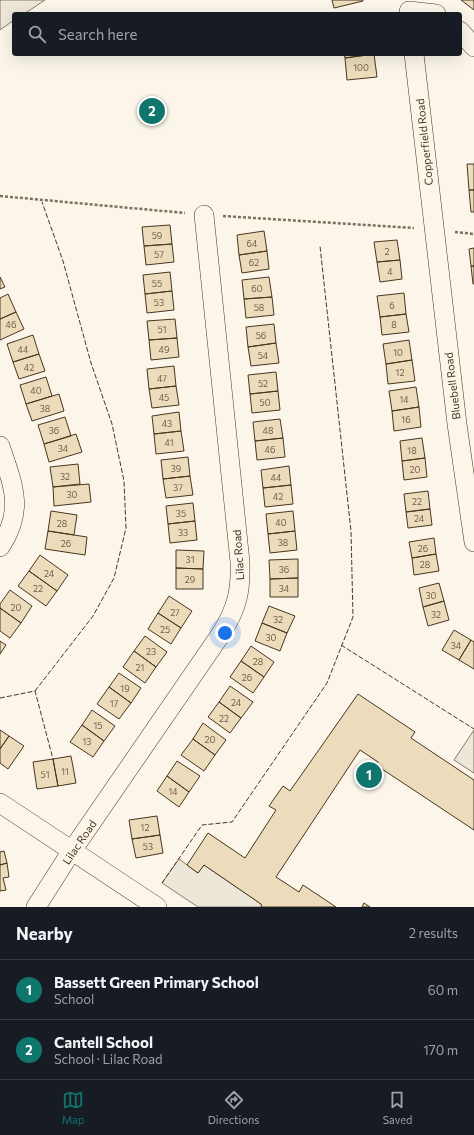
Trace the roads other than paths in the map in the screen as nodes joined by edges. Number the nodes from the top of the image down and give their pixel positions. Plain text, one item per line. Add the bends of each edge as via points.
1 (409, 8) edge
2 (427, 12) edge
3 (462, 33) edge
4 (474, 47) edge
5 (414, 56) edge
6 (204, 215) dead end
7 (433, 229) joint
8 (0, 446) edge
9 (474, 542) edge
10 (0, 547) edge
11 (0, 803) edge
12 (72, 852) junction
13 (36, 907) edge
14 (157, 907) edge

1 - 2 street
3 - 4 street
5 - 7 street, Copperfield Road
6 - 12 street, Lilac Road via 240,562 241,583 238,600 221,634
7 - 9 street, Bluebell Road
8 - 10 street via 14,490 16,508 13,521
11 - 12 street
12 - 13 street, Lilac Road
12 - 14 street

